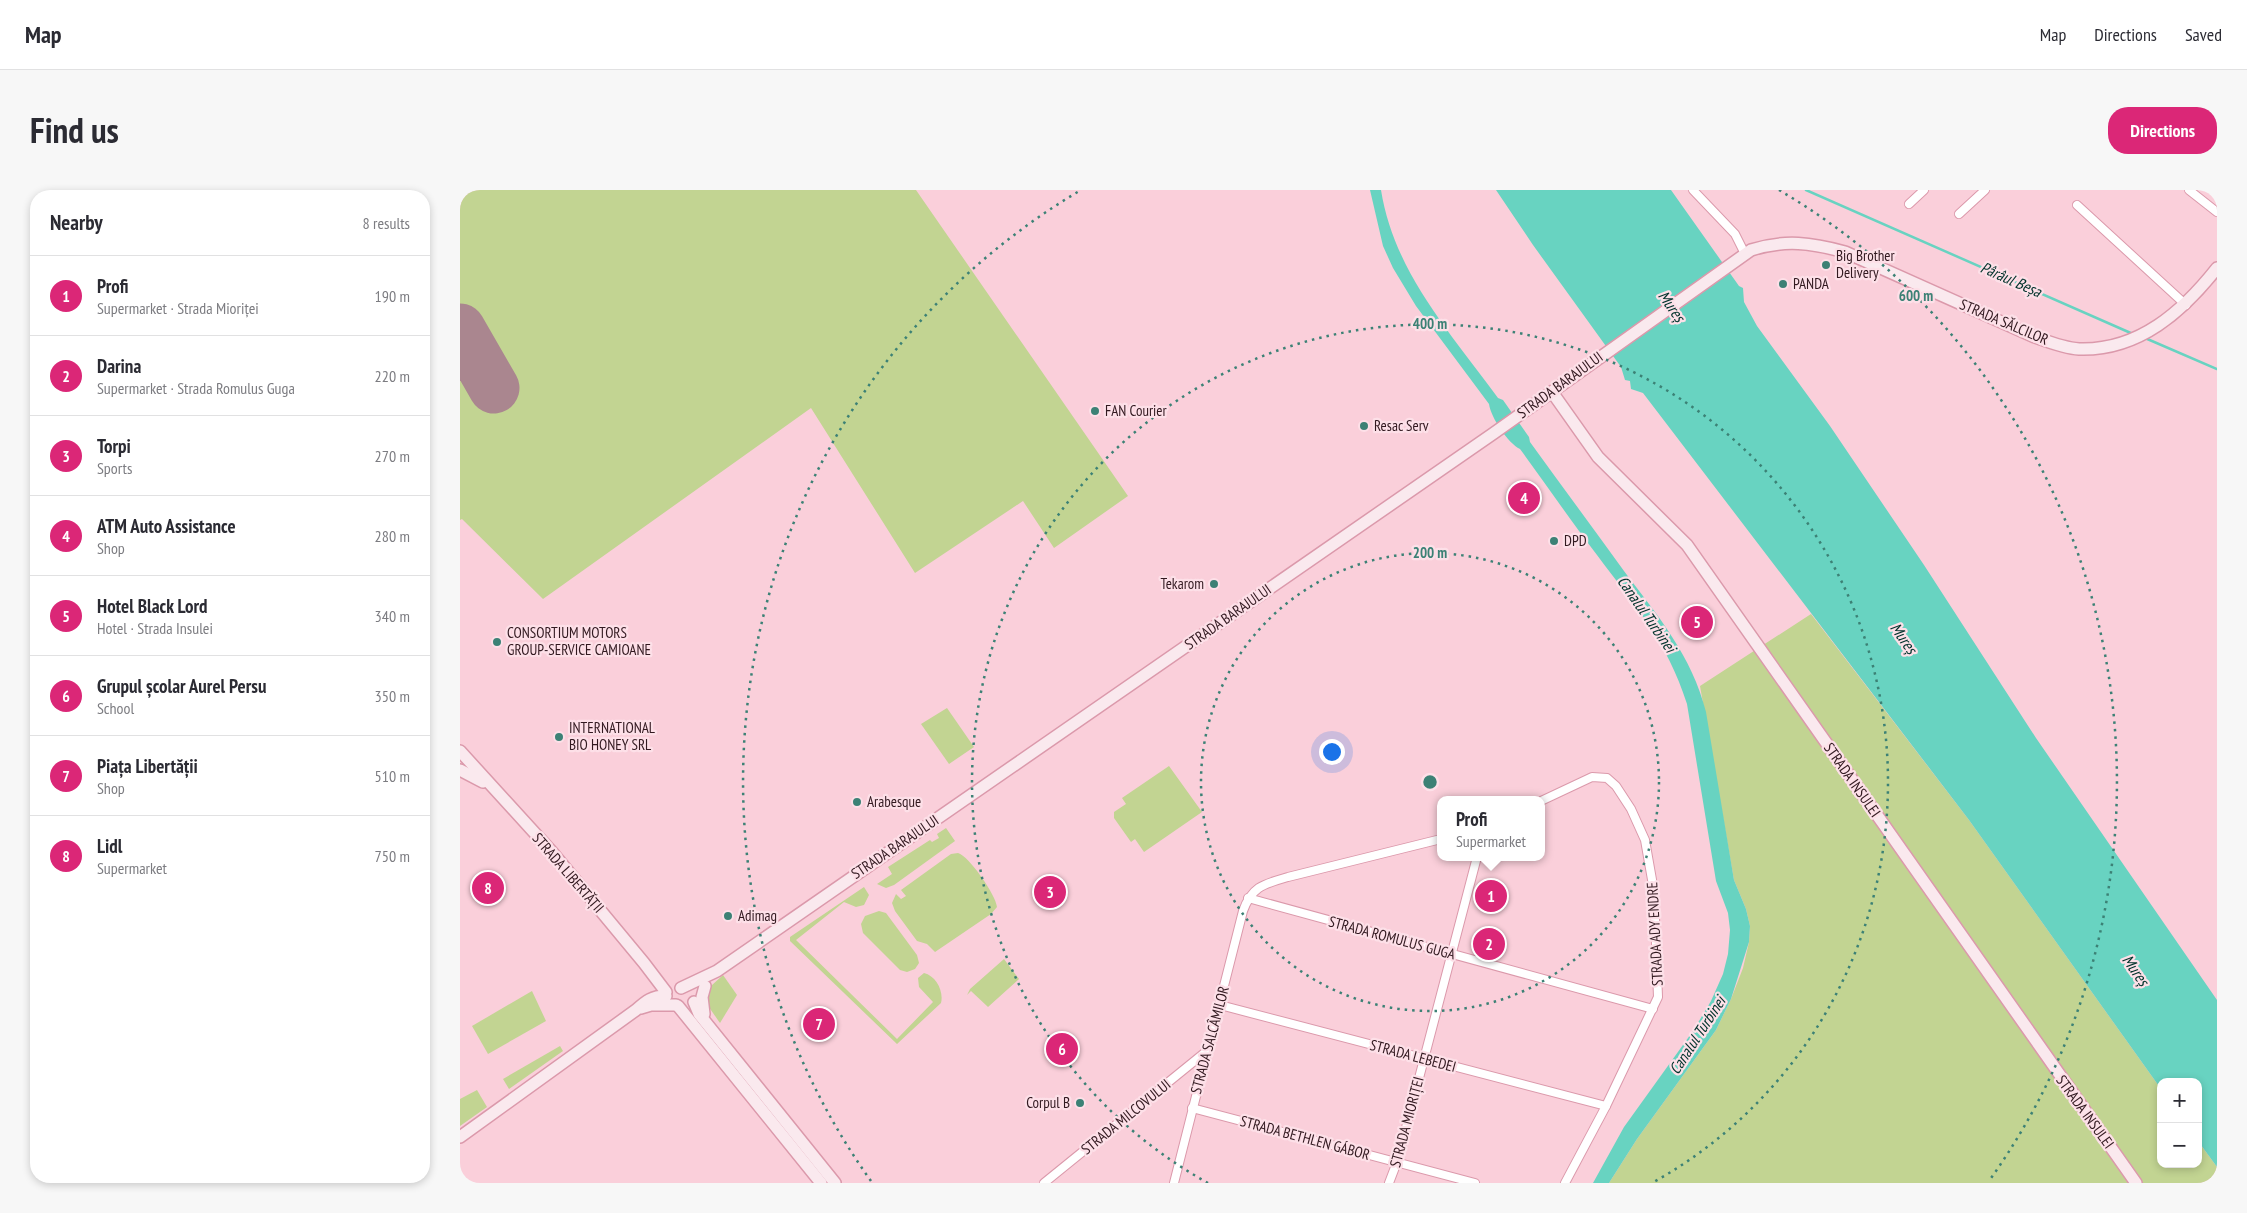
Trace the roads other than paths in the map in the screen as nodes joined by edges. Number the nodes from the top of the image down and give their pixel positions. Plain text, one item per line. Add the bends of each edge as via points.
1 (1693, 190) edge
2 (1924, 190) edge
3 (1985, 190) edge
4 (2189, 190) edge
5 (1909, 204) dead end
6 (2077, 205) dead end
7 (2217, 212) edge
8 (1959, 214) dead end
9 (1740, 257) junction
10 (2217, 268) edge
11 (2186, 305) junction
12 (1552, 392) junction
13 (460, 751) edge
14 (460, 770) edge
15 (489, 785) junction
16 (1545, 799) edge
17 (1437, 840) edge
18 (1476, 861) edge
19 (1248, 898) junction
20 (1451, 955) junction
21 (646, 965) junction
22 (717, 971) junction
23 (705, 986) junction
24 (672, 990) junction
25 (694, 1000) junction
26 (646, 1001) junction
27 (677, 1005) junction
28 (1220, 1006) junction
29 (1653, 1009) junction
30 (636, 1010) junction
31 (714, 1033) junction
32 (1208, 1050) junction
33 (1424, 1060) junction
34 (1606, 1106) junction
35 (1192, 1108) junction
36 (460, 1136) edge
37 (1397, 1162) junction
38 (821, 1183) edge
39 (835, 1183) edge
40 (1044, 1183) edge
41 (1174, 1183) edge
42 (1389, 1183) edge
43 (1475, 1183) edge
44 (1564, 1183) edge
45 (2136, 1183) edge

1 - 9 street via 1735,234
2 - 5 street
3 - 8 street
4 - 7 street
6 - 11 street
9 - 11 main road, STRADA SĂLCILOR via 1782,242 1820,245 1846,252 2058,345 2078,349 2111,346 2159,326
9 - 12 main road, STRADA BARAJULUI
10 - 11 main road, STRADA SĂLCILOR
12 - 22 main road, STRADA BARAJULUI
12 - 45 main road, STRADA INSULEI via 1598,457 1688,545
13 - 15 main road, STRADA LIBERTĂȚII
14 - 15 main road, STRADA LIBERTĂȚII
15 - 21 main road, STRADA LIBERTĂȚII via 552,852
16 - 29 street, STRADA ADY ENDRE via 1585,779 1603,777 1616,786 1636,816 1645,840 1654,891 1658,992
17 - 19 street via 1267,883
18 - 20 street, STRADA MIORIȚEI
19 - 20 street, STRADA ROMULUS GUGA
19 - 28 street, STRADA SALCÂMILOR
20 - 29 street, STRADA ROMULUS GUGA
20 - 33 street, STRADA MIORIȚEI
21 - 24 main road, STRADA LIBERTĂȚII
21 - 26 main road via 651,984
22 - 23 main road, STRADA BARAJULUI
22 - 24 main road, STRADA BARAJULUI
23 - 25 main road, STRADA BARAJULUI
23 - 31 main road via 702,1004
24 - 25 main road via 691,992
24 - 26 main road, STRADA BARAJULUI
24 - 27 main road
25 - 27 main road via 688,1007
25 - 31 main road via 699,1014
26 - 30 main road
27 - 30 main road via 651,1005
27 - 38 main road
28 - 32 street, STRADA SALCÂMILOR
28 - 33 street, STRADA LEBEDEI
29 - 34 street, STRADA ADY ENDRE
30 - 36 main road
31 - 39 main road
32 - 35 street, STRADA SALCÂMILOR
32 - 40 street, STRADA MILCOVULUI
33 - 34 street, STRADA LEBEDEI
33 - 37 street, STRADA MIORIȚEI
34 - 44 street, STRADA ADY ENDRE
35 - 37 street, STRADA BETHLEN GÁBOR
35 - 41 street, STRADA SALCÂMILOR
37 - 42 street, STRADA MIORIȚEI
37 - 43 street, STRADA BETHLEN GÁBOR

